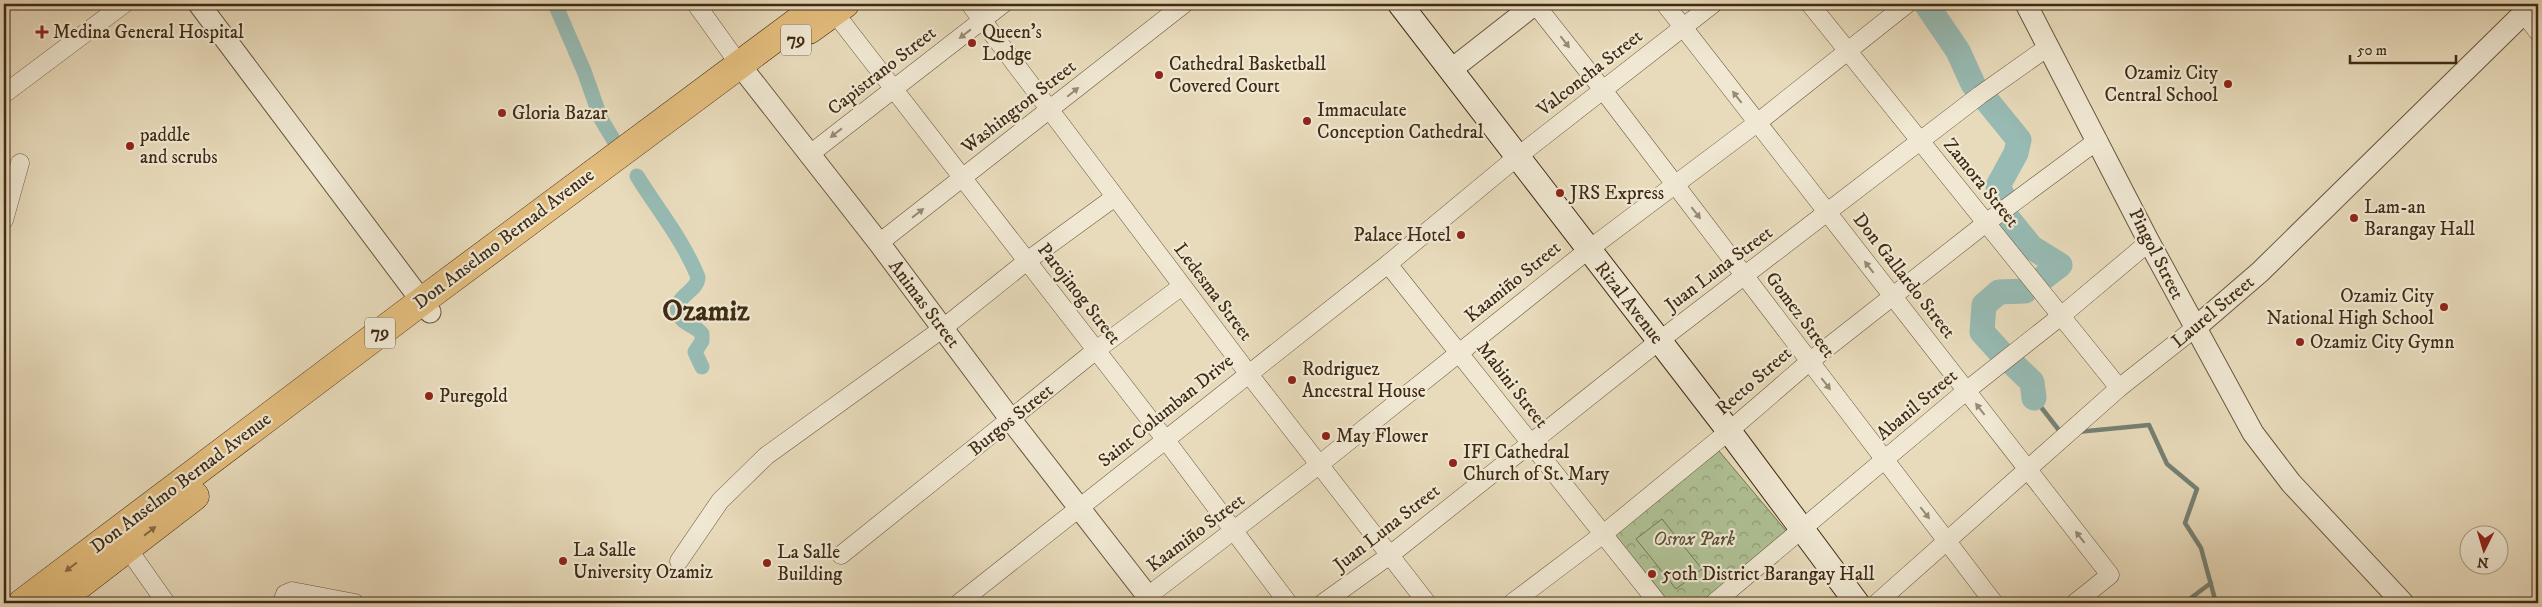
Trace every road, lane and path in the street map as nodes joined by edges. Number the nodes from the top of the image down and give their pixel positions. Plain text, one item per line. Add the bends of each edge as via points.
1 (124, 4) edge
2 (199, 4) edge
3 (696, 4) edge
4 (970, 4) edge
5 (1003, 4) edge
6 (1400, 4) edge
7 (1535, 4) edge
8 (1665, 4) edge
9 (1713, 4) edge
10 (1810, 4) edge
11 (1906, 4) edge
12 (2026, 4) edge
13 (1179, 5) edge
14 (833, 6) edge
15 (2528, 9) edge
16 (983, 20) junction
17 (1683, 27) junction
18 (2538, 32) edge
19 (2048, 47) junction
20 (1849, 52) junction
21 (743, 70) junction
22 (1452, 70) junction
23 (894, 89) junction
24 (1603, 90) junction
25 (4, 94) edge
26 (1050, 111) junction
27 (1757, 123) junction
28 (2098, 140) junction
29 (1921, 142) junction
30 (810, 154) junction
31 (1517, 157) junction
32 (20, 163) dead end
33 (963, 178) junction
34 (1675, 185) junction
35 (1115, 197) junction
36 (1828, 213) junction
37 (4, 214) edge
38 (1986, 223) junction
39 (2149, 242) junction
40 (879, 243) junction
41 (1588, 250) junction
42 (1027, 261) junction
43 (1388, 264) junction
44 (1744, 276) junction
45 (1182, 286) junction
46 (1893, 297) junction
47 (426, 307) junction
48 (2061, 316) junction
49 (2195, 328) junction
50 (942, 329) junction
51 (1659, 341) junction
52 (1096, 351) junction
53 (1460, 352) junction
54 (1809, 362) junction
55 (1248, 373) junction
56 (2118, 388) junction
57 (1966, 391) junction
58 (1011, 420) junction
59 (1729, 431) junction
60 (1165, 439) junction
61 (249, 442) junction
62 (1530, 442) junction
63 (1885, 461) junction
64 (1320, 464) junction
65 (2027, 469) junction
66 (1079, 507) junction
67 (1801, 528) junction
68 (1234, 530) junction
69 (1602, 535) junction
70 (1947, 541) junction
71 (128, 549) junction
72 (1390, 554) junction
73 (841, 555) dead end
74 (678, 560) dead end
75 (56, 598) edge
76 (1151, 600) edge
77 (22, 603) edge
78 (166, 603) edge
79 (282, 603) edge
80 (355, 603) edge
81 (959, 603) edge
82 (1288, 603) edge
83 (1323, 603) edge
84 (1427, 603) edge
85 (1512, 603) edge
86 (1658, 603) edge
87 (1714, 603) edge
88 (1857, 603) edge
89 (1878, 603) edge
90 (1994, 603) edge
91 (2075, 603) edge
92 (2404, 603) edge

1 - 25 street
2 - 47 street
3 - 21 street, Animas Street
4 - 16 street, Ledesma Street
5 - 16 street, Capistrano Street
6 - 22 main road, Rizal Avenue
7 - 22 street
7 -> 24 street, Gomez Street
8 - 17 street, Don Gallardo Street
9 - 17 street, Valconcha Street
10 - 20 street, Zamora Street
11 - 20 street, Kaamiño Street
12 - 19 street, Pingol Street
26 -> 13 street, Washington Street
14 - 21 main road, Don Anselmo Bernad Avenue / 79
14 - 23 street, Parojinog Street
15 - 18 street
15 - 49 street, Laurel Street via 2260,272
16 -> 23 street, Capistrano Street
16 - 26 street, Ledesma Street
17 - 24 street, Valconcha Street
27 -> 17 street, Don Gallardo Street
19 - 28 street, Pingol Street
19 - 29 street, Juan Luna Street
20 - 27 street, Kaamiño Street
20 - 29 street, Zamora Street
21 - 30 street, Animas Street
21 - 47 main road, Don Anselmo Bernad Avenue / 79
22 - 31 main road, Rizal Avenue
23 -> 30 street, Capistrano Street
23 - 33 street, Parojinog Street
24 - 31 street, Valconcha Street
24 - 34 street, Gomez Street
26 - 33 street, Washington Street
26 - 35 street, Ledesma Street
27 - 34 street, Kaamiño Street
27 - 36 street, Don Gallardo Street
28 - 38 street, Recto Street
28 - 39 street, Pingol Street
29 - 36 street, Juan Luna Street
29 - 38 street, Zamora Street
30 - 40 street, Animas Street
31 - 41 main road, Rizal Avenue
31 - 43 street, Saint Columban Drive
32 - 37 street
40 -> 33 street, Washington Street
33 - 42 street, Parojinog Street
34 - 41 street, Kaamiño Street
34 -> 44 street, Gomez Street
35 - 42 street
35 - 45 street, Ledesma Street
36 - 44 street, Juan Luna Street
46 -> 36 street, Don Gallardo Street
38 - 46 street, Recto Street
38 - 48 street, Zamora Street
39 - 48 street, Abanil Street
39 - 49 street, Pingol Street
40 - 50 street, Animas Street
41 - 51 main road, Rizal Avenue
41 - 53 street, Kaamiño Street
42 - 50 street
42 - 52 street, Parojinog Street
43 - 53 street, Mabini Street
43 - 55 street, Saint Columban Drive
44 - 51 street, Juan Luna Street
44 - 54 street, Gomez Street
45 - 52 street, Burgos Street
45 - 55 street, Ledesma Street
46 - 54 street, Recto Street
46 - 57 street, Don Gallardo Street
47 - 61 main road, Don Anselmo Bernad Avenue / 79
48 - 56 street, Zamora Street
48 - 57 street, Abanil Street
49 - 56 street, Laurel Street
49 - 92 street, Pingol Street via 2253,433 2270,457
50 - 58 street, Animas Street
50 - 74 street via 792,435 741,478 720,501
51 - 59 main road, Rizal Avenue
51 - 62 street, Juan Luna Street
52 - 58 street, Burgos Street
52 - 60 street, Parojinog Street
53 - 62 street, Mabini Street
53 - 64 street, Kaamiño Street
54 - 59 street, Recto Street
54 -> 63 street, Gomez Street
55 - 60 street, Saint Columban Drive
55 - 64 street, Ledesma Street
56 - 65 street, Laurel Street
57 - 63 street, Abanil Street
65 -> 57 street, Don Gallardo Street
58 - 66 street, Animas Street
58 - 73 street, Burgos Street
59 - 67 main road, Rizal Avenue
59 - 69 street, Recto Street
60 - 66 street, Saint Columban Drive
60 - 68 street, Parojinog Street
71 -> 61 main road, Don Anselmo Bernad Avenue / 79
61 -> 75 main road, Don Anselmo Bernad Avenue / 79
62 - 69 street, Mabini Street
62 - 72 street, Juan Luna Street
63 - 67 street, Abanil Street
63 -> 70 street, Gomez Street
64 - 68 street, Kaamiño Street
64 - 72 street, Ledesma Street
65 - 70 street, Laurel Street
91 -> 65 street, Don Gallardo Street via 2110,575
66 - 76 street, Animas Street
66 - 81 street, Saint Columban Drive
67 - 87 street, Abanil Street
67 - 88 main road, Rizal Avenue
68 - 76 street, Kaamiño Street
68 - 82 street, Parojinog Street
69 - 85 street, Recto Street
69 - 86 street, Mabini Street
70 - 89 street, Laurel Street
70 - 90 street, Gomez Street
71 - 75 main road, Don Anselmo Bernad Avenue / 79
71 - 78 street
72 - 83 street, Juan Luna Street
72 - 84 street, Ledesma Street
75 - 77 main road, Don Anselmo Bernad Avenue / 79
79 - 80 street via 290,591

